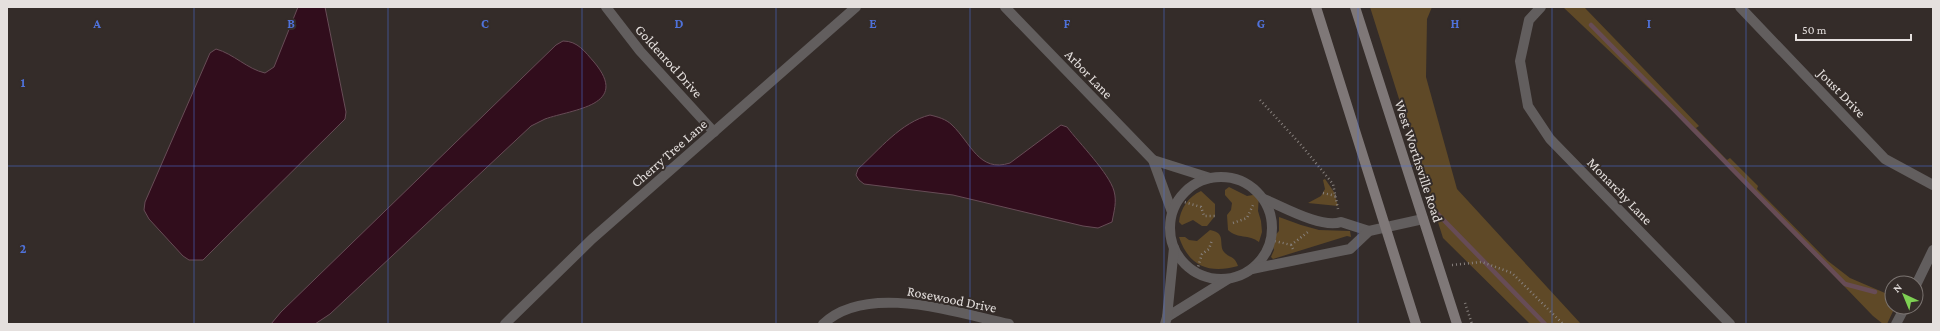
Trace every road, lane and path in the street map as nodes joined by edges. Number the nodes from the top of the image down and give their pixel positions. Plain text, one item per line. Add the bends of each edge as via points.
1 (606, 7) edge
2 (856, 7) edge
3 (1005, 7) edge
4 (1316, 7) edge
5 (1354, 7) edge
6 (1541, 7) edge
7 (1740, 7) edge
8 (1260, 100) dead end
9 (714, 132) junction
10 (1153, 160) junction
11 (1210, 178) junction
12 (1933, 186) edge
13 (1323, 193) dead end
14 (1336, 196) junction
15 (1262, 197) junction
16 (1179, 200) junction
17 (1338, 209) dead end
18 (1172, 212) junction
19 (1215, 216) dead end
20 (1423, 219) junction
21 (1233, 223) dead end
22 (1386, 227) junction
23 (1310, 228) dead end
24 (1369, 231) junction
25 (1212, 240) dead end
26 (1271, 240) junction
27 (1291, 245) junction
28 (1174, 248) junction
29 (1933, 250) edge
30 (1294, 253) dead end
31 (1452, 265) dead end
32 (1252, 269) junction
33 (1196, 274) junction
34 (1921, 275) edge
35 (1228, 279) junction
36 (1901, 315) edge
37 (1166, 320) edge
38 (505, 324) edge
39 (823, 324) edge
40 (1009, 324) edge
41 (1416, 324) edge
42 (1458, 324) edge
43 (1563, 324) edge
44 (1730, 324) edge
45 (1896, 324) edge

1 - 9 street, Goldenrod Drive via 640,51
2 - 9 street, Cherry Tree Lane
3 - 10 street, Arbor Lane
4 - 22 main road
5 - 20 main road, West Worthsville Road
6 - 44 street, Monarchy Lane via 1529,20 1520,61 1528,106 1550,139
7 - 12 street, Joust Drive via 1885,158
8 - 14 path via 1322,170 1333,184
9 - 38 street, Cherry Tree Lane via 592,239
10 - 11 street, Arbor Lane
10 - 18 street, Arbor Lane
11 - 15 street via 1226,177 1240,180
11 - 16 street via 1194,185
13 - 14 path
14 - 17 path
15 - 21 path via 1247,218
15 - 24 street via 1319,222 1341,222
15 - 26 street via 1270,213 1273,228
16 - 18 street
16 - 19 path via 1201,207 1204,216
18 - 28 street via 1170,236
20 - 22 street
20 - 42 main road, West Worthsville Road
22 - 24 street
22 - 41 main road
23 - 27 path
24 - 32 street via 1350,249
25 - 33 path via 1209,249 1202,254
26 - 27 path
26 - 32 street via 1263,258
27 - 30 path
28 - 33 street via 1183,263
28 - 37 street
29 - 34 street
31 - 43 path via 1482,262 1512,273
32 - 35 street via 1241,276
33 - 35 street via 1212,279
35 - 37 street
36 - 45 street
39 - 40 street, Rosewood Drive via 830,317 862,305 904,303

